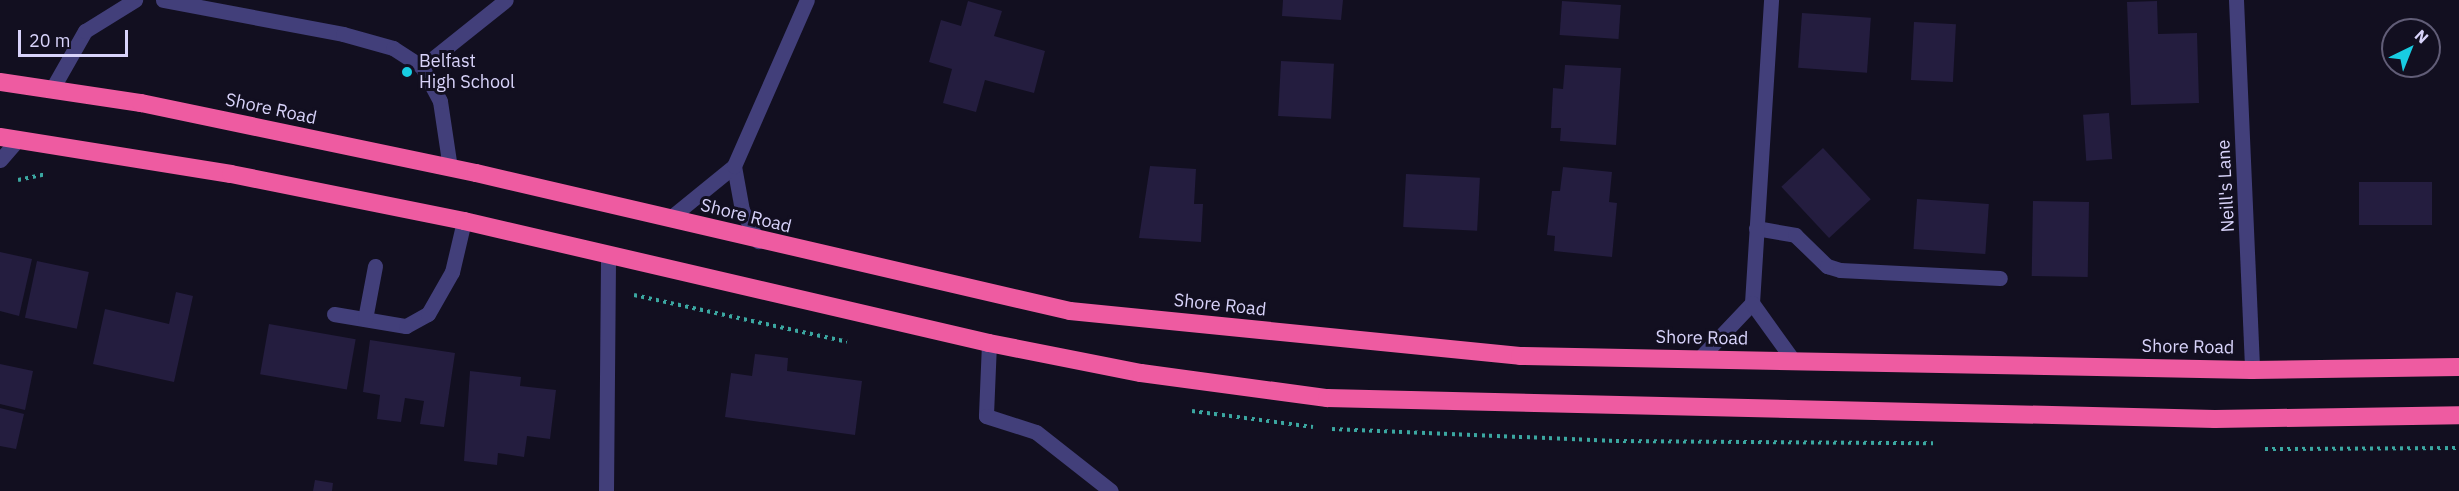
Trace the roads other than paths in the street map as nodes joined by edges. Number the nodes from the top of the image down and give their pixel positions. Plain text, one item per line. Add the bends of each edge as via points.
1 (162, 0) edge
2 (506, 0) edge
3 (807, 0) edge
4 (1771, 0) edge
5 (2236, 0) edge
6 (131, 1) edge
7 (422, 67) junction
8 (0, 81) edge
9 (52, 89) junction
10 (0, 137) edge
11 (18, 139) junction
12 (0, 160) edge
13 (734, 166) junction
14 (450, 168) junction
15 (670, 218) junction
16 (464, 221) junction
17 (1756, 228) junction
18 (758, 241) junction
19 (608, 256) junction
20 (375, 266) dead end
21 (2000, 278) dead end
22 (1752, 303) junction
23 (334, 314) dead end
24 (365, 319) junction
25 (990, 343) junction
26 (1699, 359) junction
27 (1793, 360) junction
28 (2459, 367) edge
29 (2252, 370) junction
30 (2459, 415) edge
31 (606, 491) edge
32 (1111, 491) edge

1 - 7 street via 343,34 393,48
2 - 7 street
3 - 13 street
4 - 17 street
5 - 29 street, Neill's Lane
6 - 9 street via 85,31
7 - 14 street via 440,101
8 - 9 highway, Shore Road
9 - 14 highway, Shore Road
10 - 11 highway
11 - 12 street
11 - 16 highway
13 - 15 street
13 - 18 street via 742,210
14 - 15 highway, Shore Road
15 - 18 highway, Shore Road
16 - 19 highway
16 - 24 street via 452,272 428,314 406,326
17 - 21 street via 1795,235 1827,266 1840,270
17 - 22 street
18 - 26 highway, Shore Road via 1070,311 1520,356
19 - 25 highway
19 - 31 street
20 - 24 street
22 - 26 street
22 - 27 street
23 - 24 street
25 - 30 highway via 1141,373 1327,398 2215,419
25 - 32 street via 986,417 1036,432
26 - 27 highway, Shore Road
27 - 29 highway, Shore Road
28 - 29 highway, Shore Road

